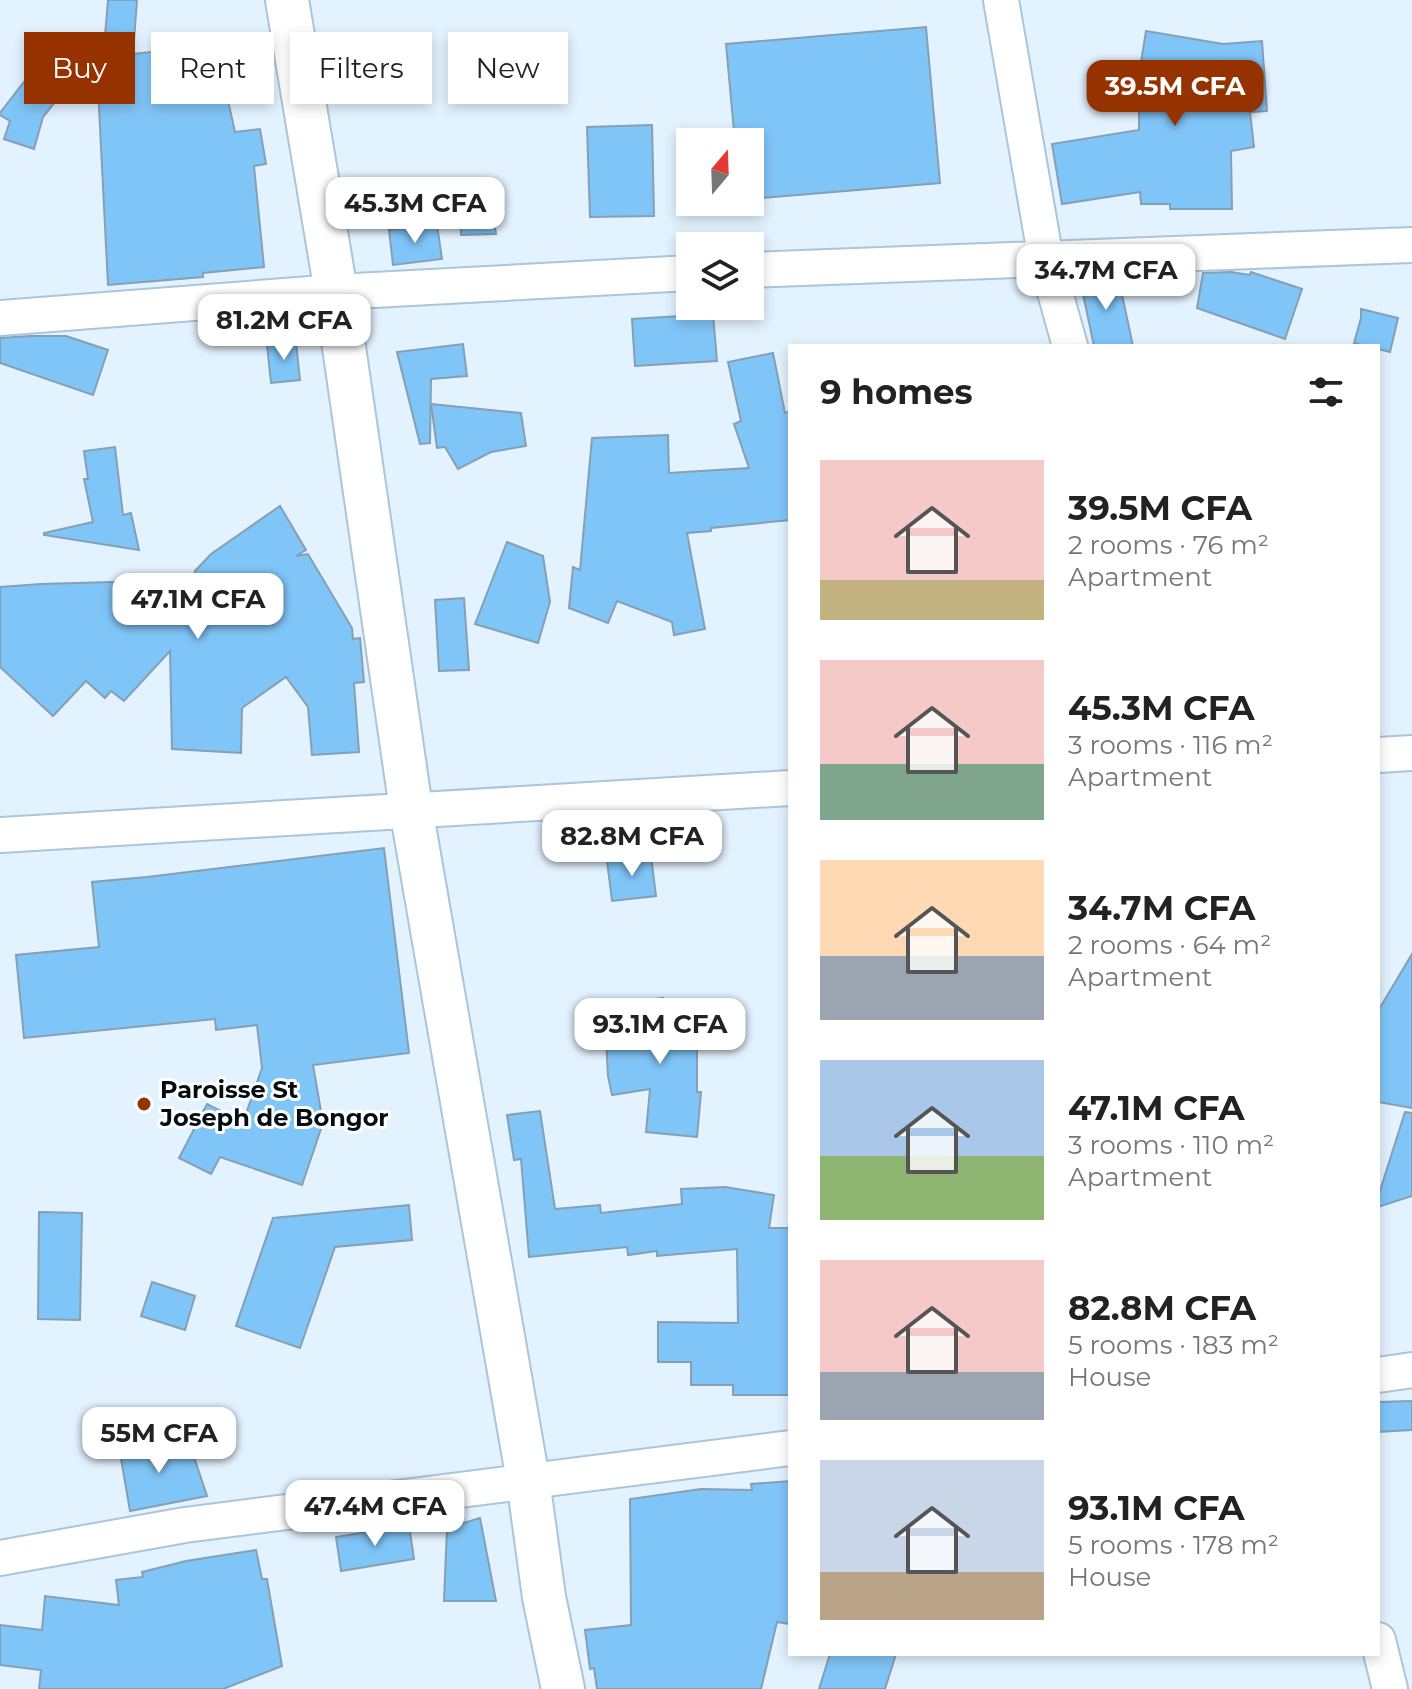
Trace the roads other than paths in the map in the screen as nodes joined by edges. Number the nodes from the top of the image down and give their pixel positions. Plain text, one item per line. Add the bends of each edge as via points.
1 (287, 0) edge
2 (1001, 0) edge
3 (1412, 245) edge
4 (1046, 260) junction
5 (764, 270) edge
6 (676, 274) edge
7 (336, 292) junction
8 (0, 318) edge
9 (1069, 344) edge
10 (1412, 753) edge
11 (1380, 755) edge
12 (788, 788) edge
13 (411, 809) junction
14 (0, 835) edge
15 (1412, 1370) edge
16 (1380, 1375) edge
17 (788, 1448) edge
18 (528, 1480) junction
19 (0, 1558) edge
20 (1380, 1648) edge
21 (563, 1689) edge
22 (1390, 1689) edge

1 - 7 street
2 - 4 street
3 - 4 street
4 - 5 street
4 - 9 street
6 - 7 street
7 - 8 street
7 - 13 street
10 - 11 street
12 - 13 street
13 - 14 street
13 - 18 street
15 - 16 street
17 - 18 street
18 - 19 street via 185,1525
18 - 21 street
20 - 22 street

